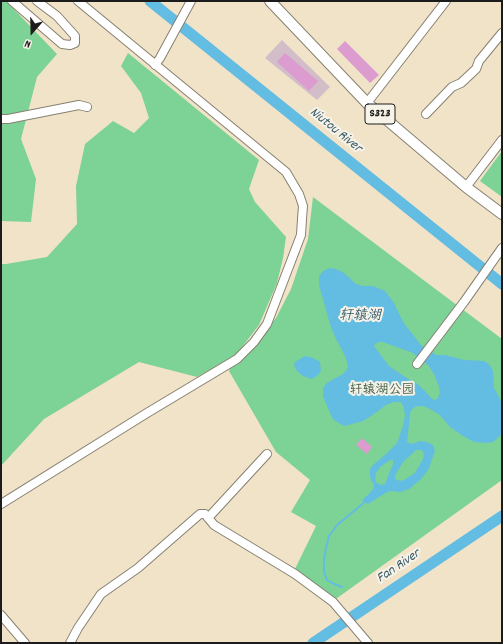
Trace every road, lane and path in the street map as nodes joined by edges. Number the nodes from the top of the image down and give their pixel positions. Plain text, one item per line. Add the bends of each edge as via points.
1 (12, 1) edge
2 (37, 1) edge
3 (78, 1) edge
4 (270, 1) edge
5 (446, 1) edge
6 (191, 2) edge
7 (502, 33) edge
8 (157, 61) junction
9 (367, 103) junction
10 (88, 107) dead end
11 (426, 114) dead end
12 (1, 119) edge
13 (502, 140) edge
14 (466, 187) junction
15 (502, 214) edge
16 (501, 250) edge
17 (417, 364) dead end
18 (267, 454) dead end
19 (1, 504) edge
20 (208, 518) junction
21 (1, 615) edge
22 (24, 643) edge
23 (70, 643) edge
24 (368, 643) edge

1 - 2 street via 62,44 75,43 75,36 57,16
3 - 8 street
4 - 9 main road, S323
5 - 9 street
6 - 8 street
7 - 11 street via 479,61 476,69 452,87
8 - 19 street via 286,172 299,194 302,206 300,235 267,324 237,359
9 - 14 main road, S323
10 - 12 street via 79,105
13 - 14 street
14 - 15 main road, S323
16 - 17 street
18 - 20 street
20 - 23 street via 205,514 200,514 138,568 101,594
20 - 24 street via 214,525 295,574 333,602
21 - 22 street

